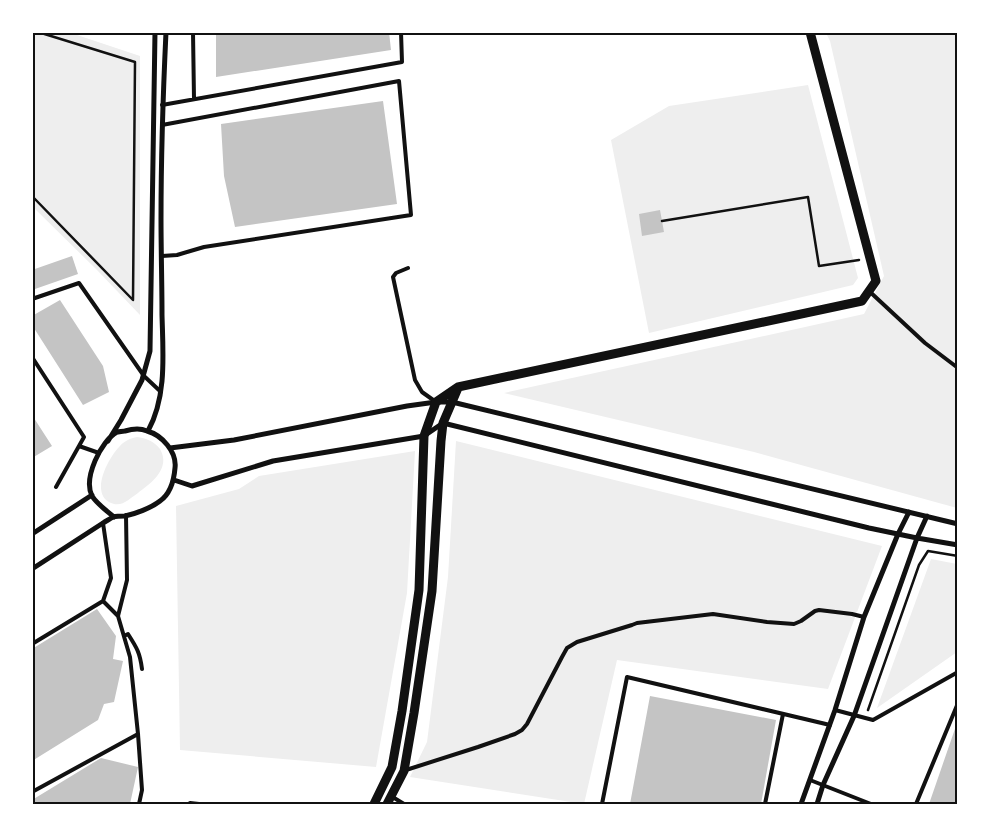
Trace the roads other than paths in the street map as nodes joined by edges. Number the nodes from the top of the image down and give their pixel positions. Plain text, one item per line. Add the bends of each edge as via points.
1 (155, 32) edge
2 (166, 32) edge
3 (193, 32) edge
4 (401, 32) edge
5 (810, 32) edge
6 (194, 99) junction
7 (162, 105) junction
8 (162, 125) junction
9 (162, 256) junction
10 (408, 268) dead end
11 (869, 291) junction
12 (32, 299) edge
13 (32, 357) edge
14 (958, 368) edge
15 (144, 376) junction
16 (458, 387) junction
17 (161, 392) junction
18 (436, 402) junction
19 (452, 402) junction
20 (443, 423) junction
21 (148, 431) junction
22 (424, 436) junction
23 (108, 441) junction
24 (79, 446) junction
25 (170, 448) junction
26 (99, 453) junction
27 (174, 480) junction
28 (56, 487) dead end
29 (92, 495) junction
30 (909, 512) junction
31 (126, 516) junction
32 (927, 516) junction
33 (114, 517) junction
34 (103, 523) junction
35 (958, 524) edge
36 (32, 534) edge
37 (898, 534) junction
38 (917, 538) junction
39 (958, 545) edge
40 (32, 569) edge
41 (103, 601) junction
42 (118, 616) junction
43 (864, 617) junction
44 (124, 636) junction
45 (32, 644) edge
46 (142, 669) dead end
47 (958, 672) edge
48 (958, 702) edge
49 (835, 710) junction
50 (783, 714) junction
51 (854, 716) junction
52 (830, 725) junction
53 (138, 734) junction
54 (392, 767) junction
55 (404, 770) junction
56 (810, 780) junction
57 (823, 786) junction
58 (380, 790) junction
59 (32, 792) edge
60 (391, 796) junction
61 (139, 804) edge
62 (190, 804) edge
63 (199, 804) edge
64 (374, 804) edge
65 (387, 804) edge
66 (404, 804) edge
67 (602, 804) edge
68 (765, 804) edge
69 (801, 804) edge
70 (816, 804) edge
71 (871, 804) edge
72 (916, 804) edge

1 - 15 street via 150,351
2 - 7 street
3 - 6 lane
4 - 6 lane via 402,62
5 - 11 street via 876,281
6 - 7 lane
7 - 8 street
8 - 9 street
8 - 9 lane via 399,81 411,215
9 - 17 street
10 - 18 lane via 393,277 415,380 422,392
11 - 14 lane via 925,343
11 - 16 street via 862,301
12 - 15 lane via 79,283
13 - 24 lane via 84,437
15 - 17 lane
15 - 23 street
16 - 18 street
16 - 19 street
17 - 21 street
18 - 19 street
18 - 22 street
18 - 25 street via 234,440
19 - 20 street
19 - 30 street
20 - 22 street
20 - 37 street
20 - 55 street via 432,591
21 - 23 street via 118,432
21 - 25 street
22 - 27 street via 273,461 192,486
22 - 54 street via 419,590
23 - 26 street
24 - 26 lane
24 - 28 lane
25 - 27 street via 176,462
26 - 29 street via 89,479
27 - 31 street via 161,501
29 - 33 street
29 - 36 street
30 - 32 street
30 - 37 street
31 - 33 street
31 - 42 lane via 127,580
32 - 35 street
32 - 38 street
33 - 34 street
34 - 40 street
34 - 41 lane via 111,578
37 - 38 street
37 - 43 street
38 - 39 street
38 - 51 street
41 - 42 lane
41 - 45 lane
42 - 44 lane
43 - 49 street
43 - 55 lane via 818,610 794,624 713,614 637,623 577,642 564,652 522,730
44 - 46 lane via 128,634 140,654
44 - 53 lane via 130,657
47 - 51 lane via 873,720
48 - 72 lane
49 - 51 lane
49 - 52 street
50 - 52 lane
50 - 67 lane via 627,677
50 - 68 lane
51 - 57 street
52 - 56 street
53 - 59 lane
53 - 61 lane via 142,790
54 - 55 street
54 - 58 street
55 - 60 street
56 - 57 lane
56 - 69 street
57 - 70 street
57 - 71 lane
58 - 60 street
58 - 64 street
60 - 65 street
60 - 66 lane
62 - 63 lane

